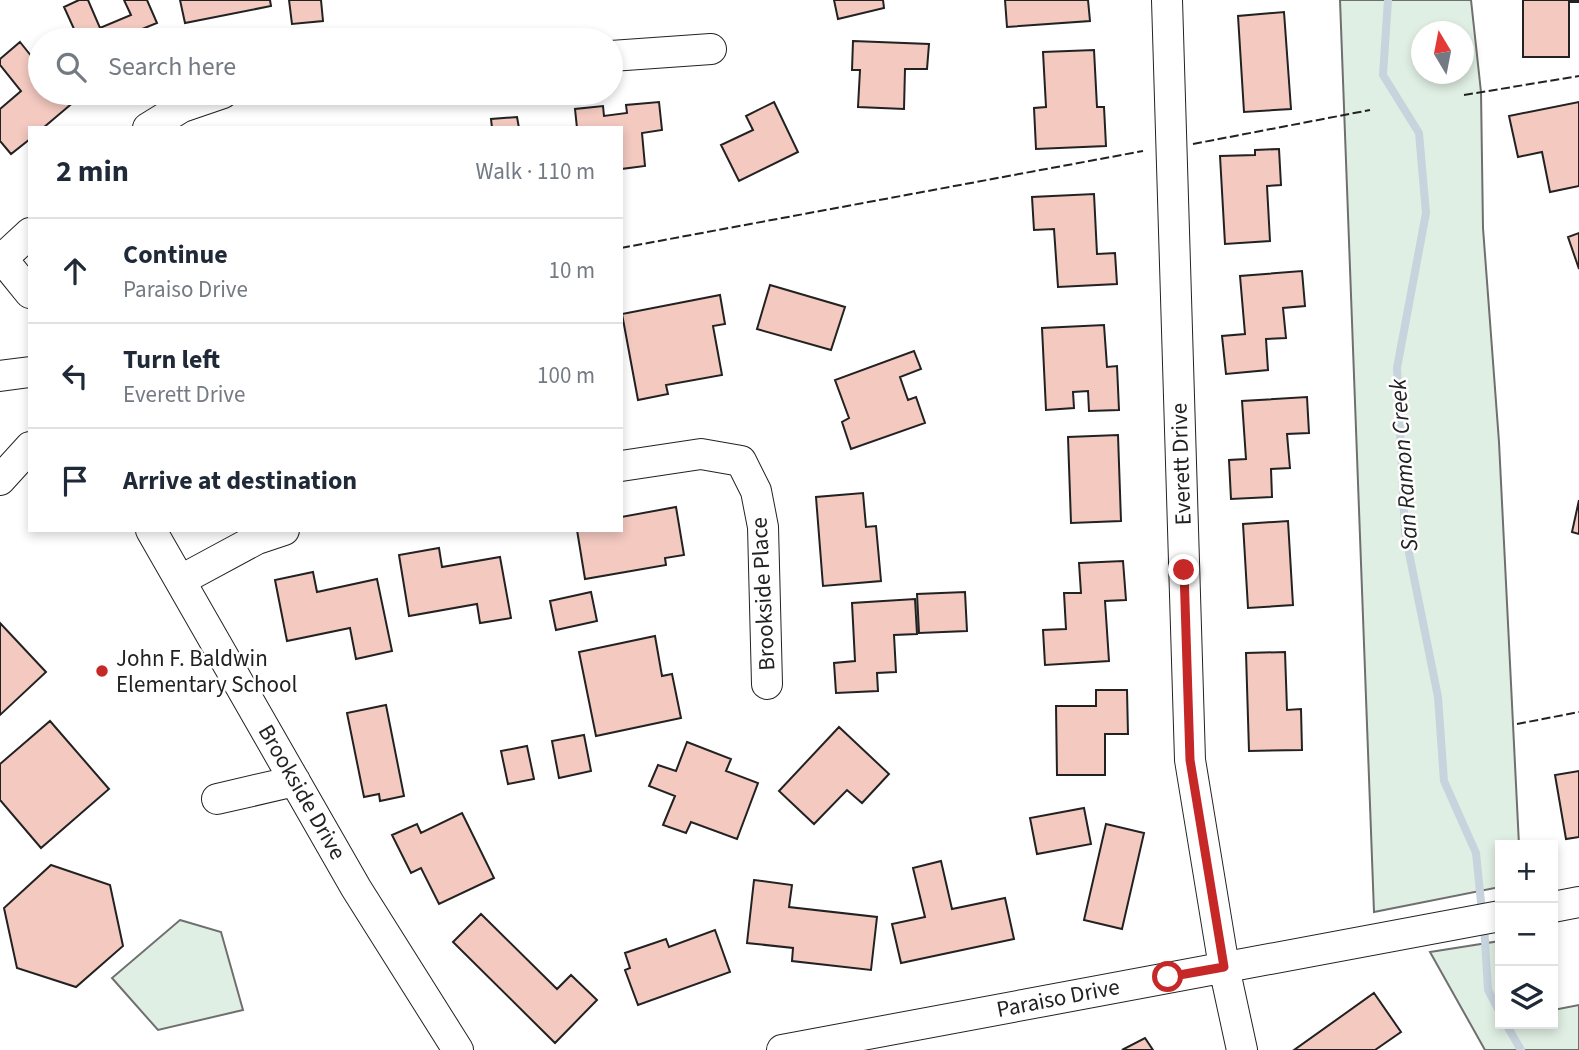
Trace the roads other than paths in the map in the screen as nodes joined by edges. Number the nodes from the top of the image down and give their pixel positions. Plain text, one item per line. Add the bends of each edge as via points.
1 (1167, 0) edge
2 (711, 49) dead end
3 (623, 55) edge
4 (188, 105) edge
5 (152, 126) edge
6 (28, 235) edge
7 (1, 257) edge
8 (28, 291) edge
9 (28, 372) edge
10 (0, 376) edge
11 (28, 449) edge
12 (623, 466) edge
13 (0, 480) edge
14 (152, 532) edge
15 (278, 532) edge
16 (181, 580) junction
17 (767, 684) dead end
18 (295, 781) junction
19 (217, 799) dead end
20 (1579, 902) edge
21 (1558, 906) edge
22 (1495, 917) edge
23 (1224, 967) junction
24 (458, 1050) edge
25 (782, 1050) edge
26 (1242, 1050) edge

1 - 23 street, Everett Drive via 1190,760
2 - 3 street
4 - 5 street
6 - 7 street
7 - 8 street
9 - 10 street
11 - 13 street
12 - 17 street, Brookside Place via 701,454 741,461 756,491 763,527
14 - 16 street, Brookside Drive
15 - 16 street
16 - 18 street, Brookside Drive
18 - 19 street
18 - 24 street, Brookside Drive
20 - 21 street
22 - 23 street, Paraiso Drive
23 - 25 street, Paraiso Drive
23 - 26 street, Everett Drive

